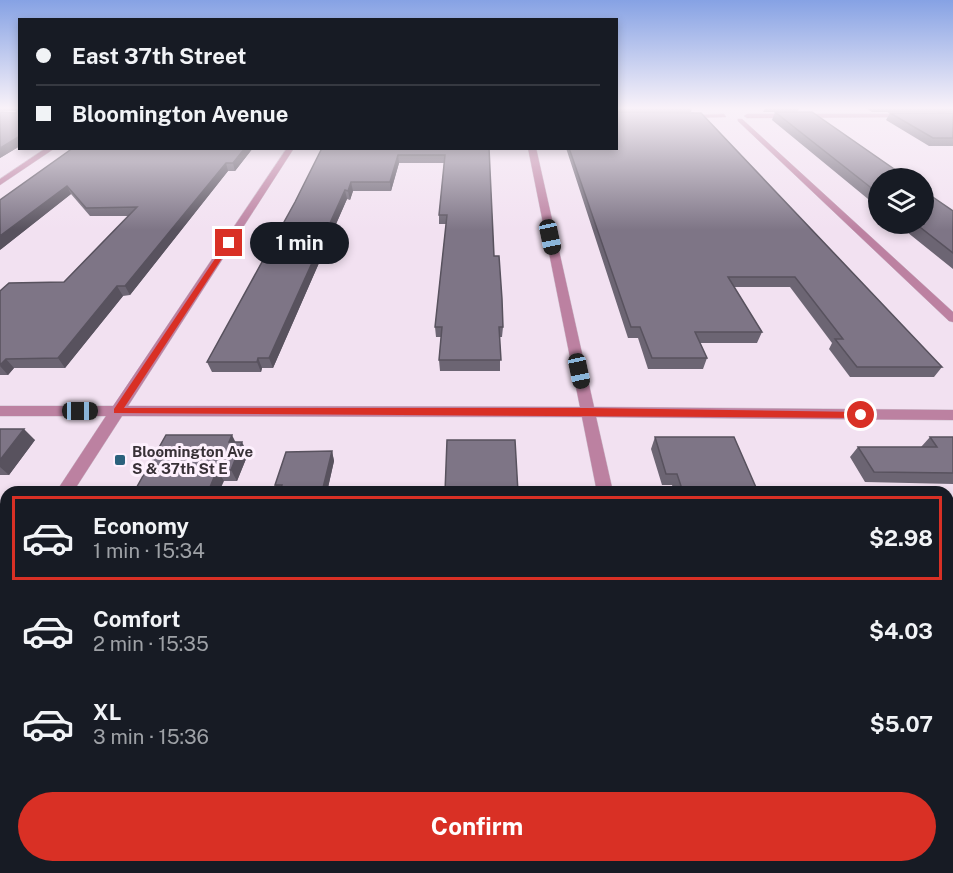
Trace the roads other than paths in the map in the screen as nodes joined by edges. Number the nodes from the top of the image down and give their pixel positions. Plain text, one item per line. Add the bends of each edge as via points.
1 (773, 149) edge
2 (49, 150) edge
3 (290, 150) edge
4 (532, 150) edge
5 (0, 183) edge
6 (953, 318) edge
7 (0, 411) edge
8 (117, 411) junction
9 (587, 412) junction
10 (953, 415) edge
11 (68, 486) edge
12 (603, 486) edge

1 - 6 street
2 - 5 street
3 - 8 street
4 - 9 street
7 - 8 street
8 - 9 street
8 - 11 street
9 - 10 street
9 - 12 street

